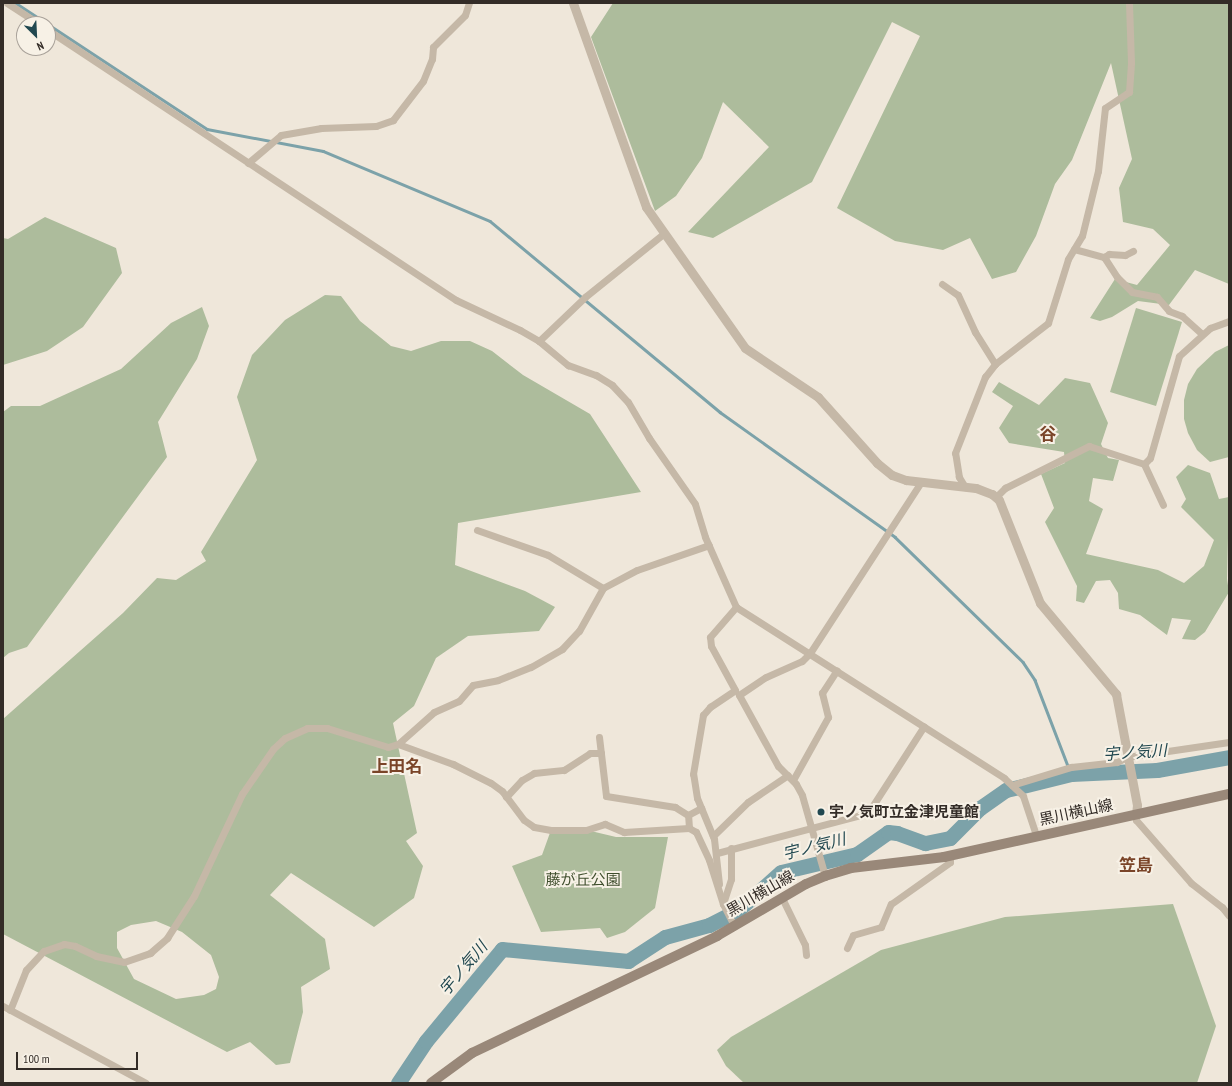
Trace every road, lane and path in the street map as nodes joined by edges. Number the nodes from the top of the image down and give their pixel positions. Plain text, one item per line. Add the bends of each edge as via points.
1 (7, 3) edge
2 (469, 3) edge
3 (573, 3) edge
4 (1129, 3) edge
5 (27, 16) edge
6 (56, 35) edge
7 (248, 163) junction
8 (663, 234) junction
9 (1074, 250) junction
10 (1133, 251) dead end
11 (1104, 257) junction
12 (942, 284) dead end
13 (1229, 321) edge
14 (1202, 334) junction
15 (539, 341) junction
16 (995, 364) junction
17 (1144, 464) junction
18 (921, 482) junction
19 (965, 487) junction
20 (996, 497) junction
21 (1164, 505) dead end
22 (477, 530) dead end
23 (709, 545) junction
24 (603, 588) junction
25 (736, 607) junction
26 (810, 653) junction
27 (837, 670) junction
28 (924, 726) junction
29 (598, 737) dead end
30 (1229, 742) edge
31 (398, 744) junction
32 (600, 754) junction
33 (1128, 761) junction
34 (790, 777) junction
35 (1012, 785) junction
36 (1229, 794) edge
37 (506, 796) junction
38 (701, 808) junction
39 (1136, 814) junction
40 (688, 815) junction
41 (689, 828) junction
42 (812, 828) junction
43 (1036, 835) junction
44 (713, 836) junction
45 (730, 848) junction
46 (717, 853) junction
47 (950, 856) junction
48 (824, 872) junction
49 (720, 894) junction
50 (782, 898) junction
51 (724, 904) junction
52 (1229, 916) edge
53 (733, 923) junction
54 (847, 948) dead end
55 (806, 955) dead end
56 (6, 1008) edge
57 (146, 1083) edge
58 (431, 1083) edge

1 - 5 street
2 - 7 street via 465,15 433,47 432,58 423,81 393,120 376,126 281,135
3 - 8 street via 646,207
4 - 9 street via 1129,92 1105,108 1098,171 1082,236
6 - 7 street
7 - 15 street via 456,300
8 - 15 street via 583,299
8 - 18 street via 745,348 818,397 884,469 898,478
9 - 11 street
9 - 16 street via 1055,294 1048,322
10 - 11 street via 1125,255 1109,254
11 - 14 street via 1117,277 1132,292 1157,297 1169,311 1182,316
12 - 16 street via 958,295 975,332
13 - 14 street
14 - 17 street via 1179,356 1150,458
15 - 23 street via 568,364 596,375 612,385 628,402 649,438 696,504
16 - 19 street via 977,394 955,453 959,477
17 - 20 street via 1089,446 1005,488
17 - 21 street
18 - 19 street
18 - 26 street
19 - 20 street via 983,490
20 - 33 street via 1004,510 1028,580 1040,603 1116,694
22 - 24 street via 548,555
23 - 24 street via 637,570
23 - 25 street
24 - 31 street via 578,631 562,649 531,667 498,680 473,685 459,701 434,712
25 - 26 street
25 - 38 street via 710,637 711,646 735,690 703,715 694,774
26 - 27 street
26 - 34 street via 802,661 766,677 739,695 778,766
27 - 28 street
27 - 34 street via 822,693 828,718
28 - 35 street
28 - 42 street via 868,813
29 - 32 street
30 - 33 street
31 - 37 street via 453,764 491,783
31 - 56 street via 388,747 327,728 306,728 285,738 273,749 242,794 194,896 166,938 150,953 124,962 96,956 64,944 44,951 26,970
32 - 37 street via 590,753 564,770 534,774 522,780
32 - 40 street via 606,796 675,808
33 - 35 street via 1069,768
33 - 39 street via 1138,804
34 - 42 street via 802,795
34 - 44 street via 748,802
35 - 43 street via 1023,796
36 - 39 main road, 黒川横山線
37 - 41 street via 524,820 534,827 550,830 586,830 606,824 624,832
38 - 40 street
38 - 44 street
39 - 43 main road, 黒川横山線
39 - 52 street via 1136,820 1186,877
40 - 41 street
41 - 49 street via 696,832
42 - 45 street
42 - 48 street
43 - 47 main road, 黒川横山線
44 - 46 street
45 - 46 street
45 - 51 street via 731,879
46 - 49 street
47 - 48 main road, 黒川横山線
47 - 54 street via 950,862 891,904 881,927 853,935
48 - 50 main road, 黒川横山線
49 - 51 street
50 - 53 main road, 黒川横山線
50 - 55 street via 805,945
51 - 53 street
53 - 58 main road, 黒川横山線 via 472,1053
56 - 57 street

